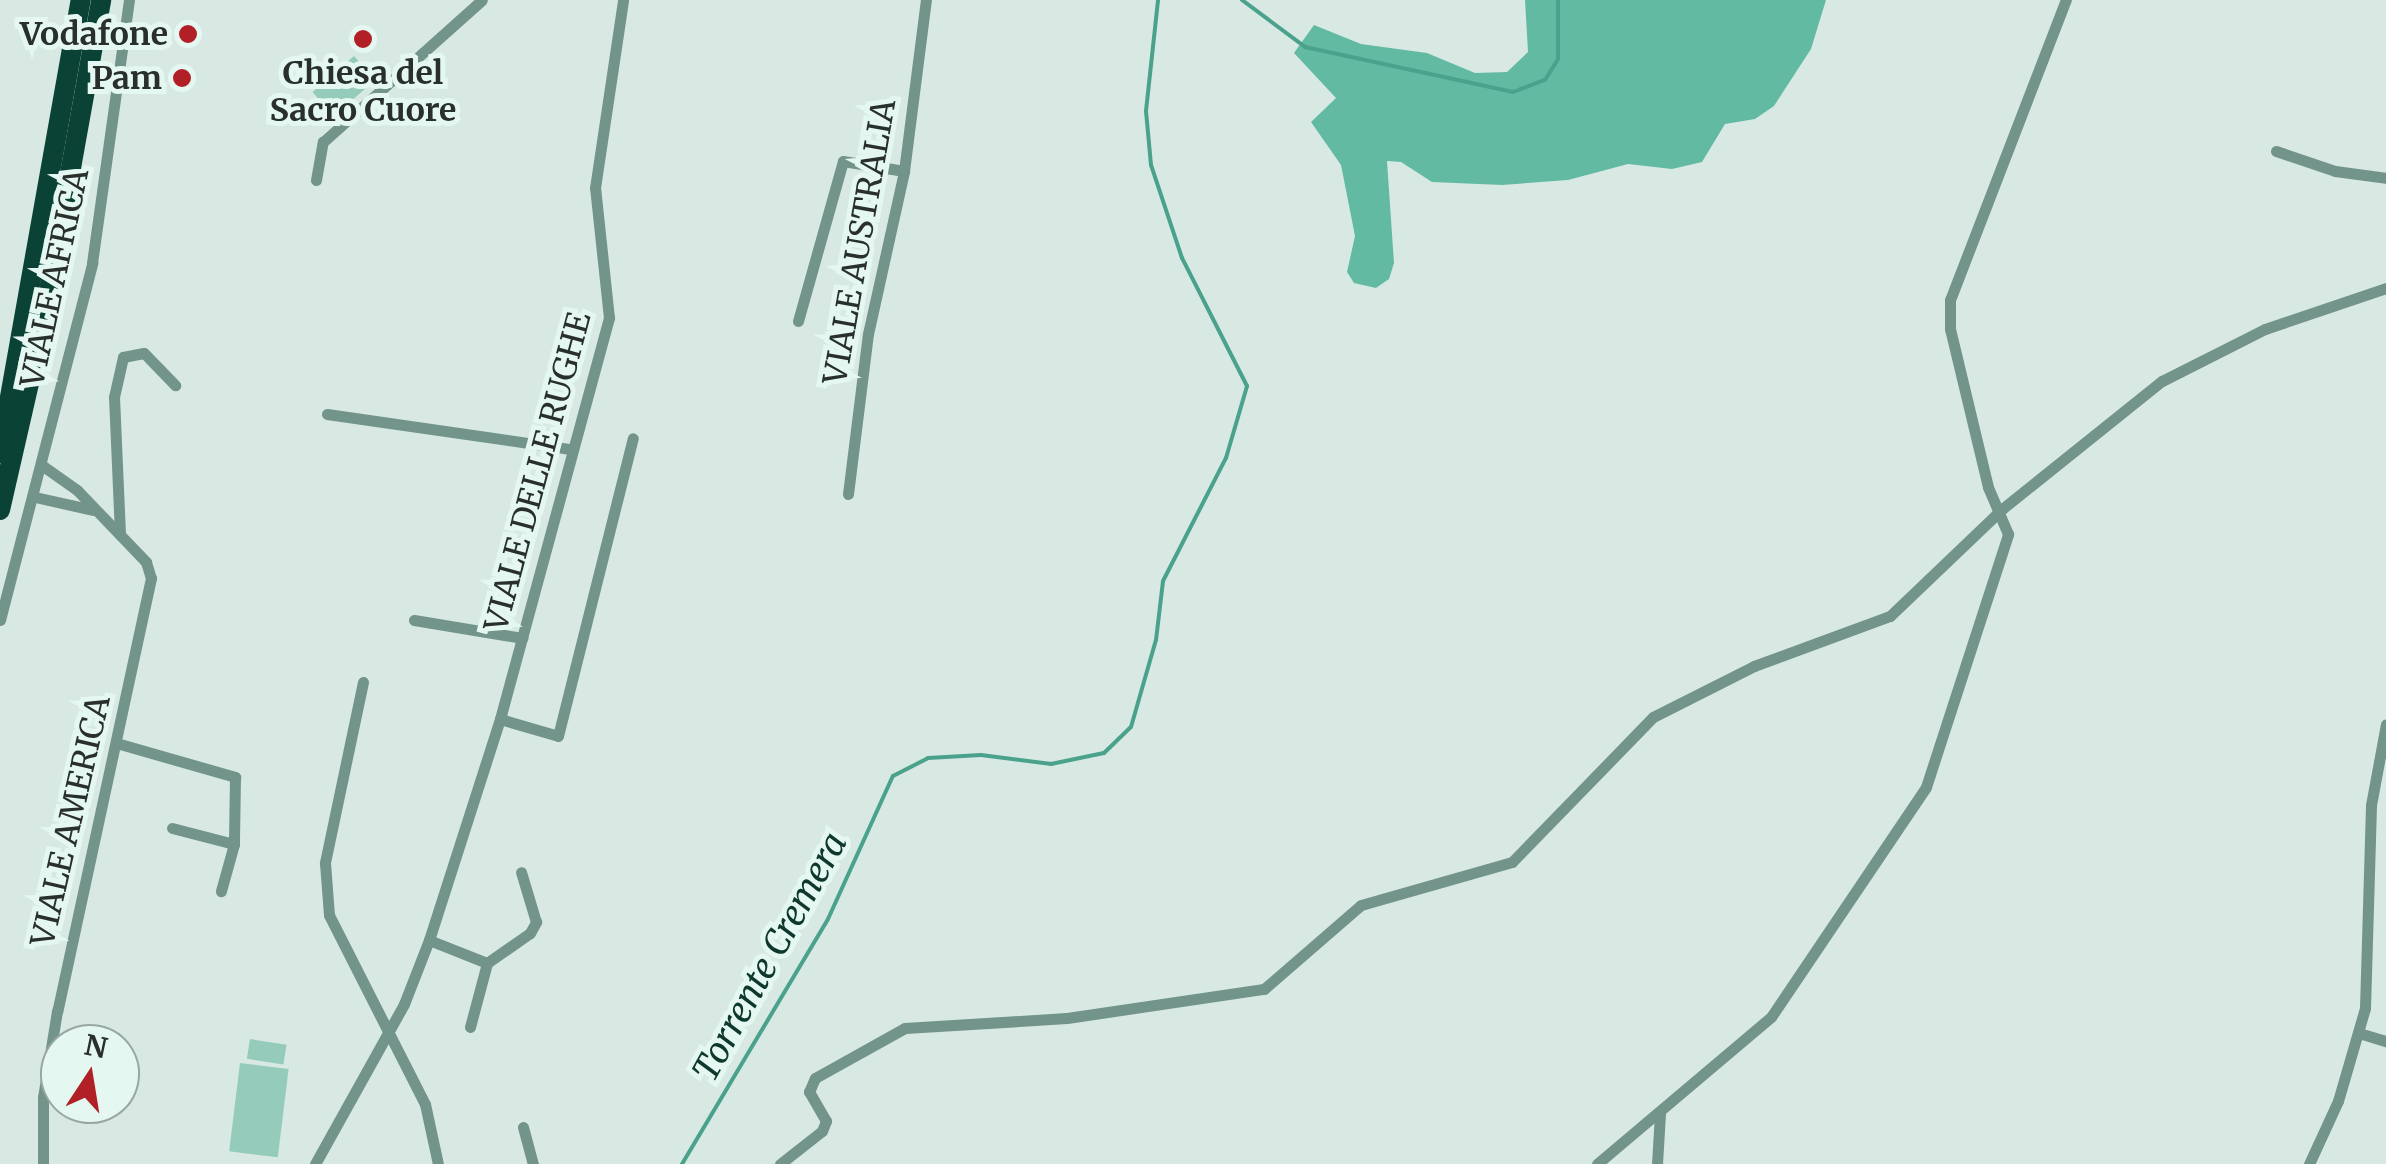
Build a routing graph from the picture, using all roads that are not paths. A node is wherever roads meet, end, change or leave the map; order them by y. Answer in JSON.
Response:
{"nodes":[{"id":1,"x":81,"y":0,"type":"edge"},
{"id":2,"x":101,"y":0,"type":"edge"},
{"id":3,"x":128,"y":0,"type":"edge"},
{"id":4,"x":482,"y":0,"type":"edge"},
{"id":5,"x":623,"y":0,"type":"edge"},
{"id":6,"x":926,"y":0,"type":"edge"},
{"id":7,"x":2066,"y":0,"type":"edge"},
{"id":8,"x":2276,"y":150,"type":"dead end"},
{"id":9,"x":904,"y":171,"type":"junction"},
{"id":10,"x":2386,"y":178,"type":"edge"},
{"id":11,"x":316,"y":180,"type":"dead end"},
{"id":12,"x":2386,"y":288,"type":"edge"},
{"id":13,"x":798,"y":321,"type":"dead end"},
{"id":14,"x":175,"y":385,"type":"dead end"},
{"id":15,"x":326,"y":414,"type":"dead end"},
{"id":16,"x":633,"y":438,"type":"dead end"},
{"id":17,"x":570,"y":449,"type":"junction"},
{"id":18,"x":0,"y":453,"type":"edge"},
{"id":19,"x":43,"y":466,"type":"junction"},
{"id":20,"x":848,"y":494,"type":"dead end"},
{"id":21,"x":35,"y":497,"type":"junction"},
{"id":22,"x":0,"y":510,"type":"edge"},
{"id":23,"x":2002,"y":510,"type":"junction"},
{"id":24,"x":98,"y":512,"type":"junction"},
{"id":25,"x":120,"y":534,"type":"junction"},
{"id":26,"x":0,"y":620,"type":"edge"},
{"id":27,"x":414,"y":620,"type":"dead end"},
{"id":28,"x":523,"y":638,"type":"junction"},
{"id":29,"x":362,"y":682,"type":"dead end"},
{"id":30,"x":500,"y":719,"type":"junction"},
{"id":31,"x":2386,"y":724,"type":"edge"},
{"id":32,"x":120,"y":744,"type":"junction"},
{"id":33,"x":172,"y":828,"type":"dead end"},
{"id":34,"x":234,"y":844,"type":"junction"},
{"id":35,"x":521,"y":872,"type":"dead end"},
{"id":36,"x":221,"y":891,"type":"dead end"},
{"id":37,"x":429,"y":940,"type":"junction"},
{"id":38,"x":486,"y":963,"type":"junction"},
{"id":39,"x":470,"y":1027,"type":"dead end"},
{"id":40,"x":385,"y":1033,"type":"junction"},
{"id":41,"x":2359,"y":1033,"type":"junction"},
{"id":42,"x":2386,"y":1041,"type":"edge"},
{"id":43,"x":1660,"y":1114,"type":"junction"},
{"id":44,"x":523,"y":1127,"type":"dead end"},
{"id":45,"x":43,"y":1164,"type":"edge"},
{"id":46,"x":316,"y":1164,"type":"edge"},
{"id":47,"x":438,"y":1164,"type":"edge"},
{"id":48,"x":533,"y":1164,"type":"edge"},
{"id":49,"x":780,"y":1164,"type":"edge"},
{"id":50,"x":1597,"y":1164,"type":"edge"},
{"id":51,"x":1657,"y":1164,"type":"edge"},
{"id":52,"x":2309,"y":1164,"type":"edge"}],
"edges":[{"from":1,"to":18,"type":"highway"},
{"from":2,"to":22,"type":"highway"},
{"from":3,"to":19,"type":"street","name":"VIALE AFRICA"},
{"from":4,"to":11,"type":"street"},
{"from":5,"to":17,"type":"street","name":"VIALE DELLE RUGHE"},
{"from":6,"to":9,"type":"street","name":"VIALE AUSTRALIA"},
{"from":7,"to":23,"type":"street"},
{"from":8,"to":10,"type":"street"},
{"from":9,"to":13,"type":"street"},
{"from":9,"to":20,"type":"street","name":"VIALE AUSTRALIA"},
{"from":12,"to":23,"type":"street"},
{"from":14,"to":25,"type":"street"},
{"from":15,"to":17,"type":"street"},
{"from":16,"to":30,"type":"street"},
{"from":17,"to":28,"type":"street","name":"VIALE DELLE RUGHE"},
{"from":19,"to":21,"type":"street","name":"VIALE AFRICA"},
{"from":19,"to":24,"type":"street","name":"VIALE AMERICA"},
{"from":21,"to":24,"type":"street"},
{"from":21,"to":26,"type":"street","name":"VIALE AFRICA"},
{"from":23,"to":43,"type":"street"},
{"from":23,"to":49,"type":"street"},
{"from":24,"to":25,"type":"street","name":"VIALE AMERICA"},
{"from":25,"to":32,"type":"street","name":"VIALE AMERICA"},
{"from":27,"to":28,"type":"street"},
{"from":28,"to":30,"type":"street","name":"VIALE DELLE RUGHE"},
{"from":29,"to":40,"type":"street"},
{"from":30,"to":37,"type":"street","name":"VIALE DELLE RUGHE"},
{"from":31,"to":41,"type":"street"},
{"from":32,"to":34,"type":"street"},
{"from":32,"to":45,"type":"street","name":"VIALE AMERICA"},
{"from":33,"to":34,"type":"street"},
{"from":34,"to":36,"type":"street"},
{"from":35,"to":38,"type":"street"},
{"from":37,"to":38,"type":"street"},
{"from":37,"to":40,"type":"street","name":"VIALE DELLE RUGHE"},
{"from":38,"to":39,"type":"street"},
{"from":40,"to":46,"type":"street","name":"VIALE DELLE RUGHE"},
{"from":40,"to":47,"type":"street"},
{"from":41,"to":42,"type":"street"},
{"from":41,"to":52,"type":"street"},
{"from":43,"to":50,"type":"street"},
{"from":43,"to":51,"type":"street"},
{"from":44,"to":48,"type":"street"}]}
